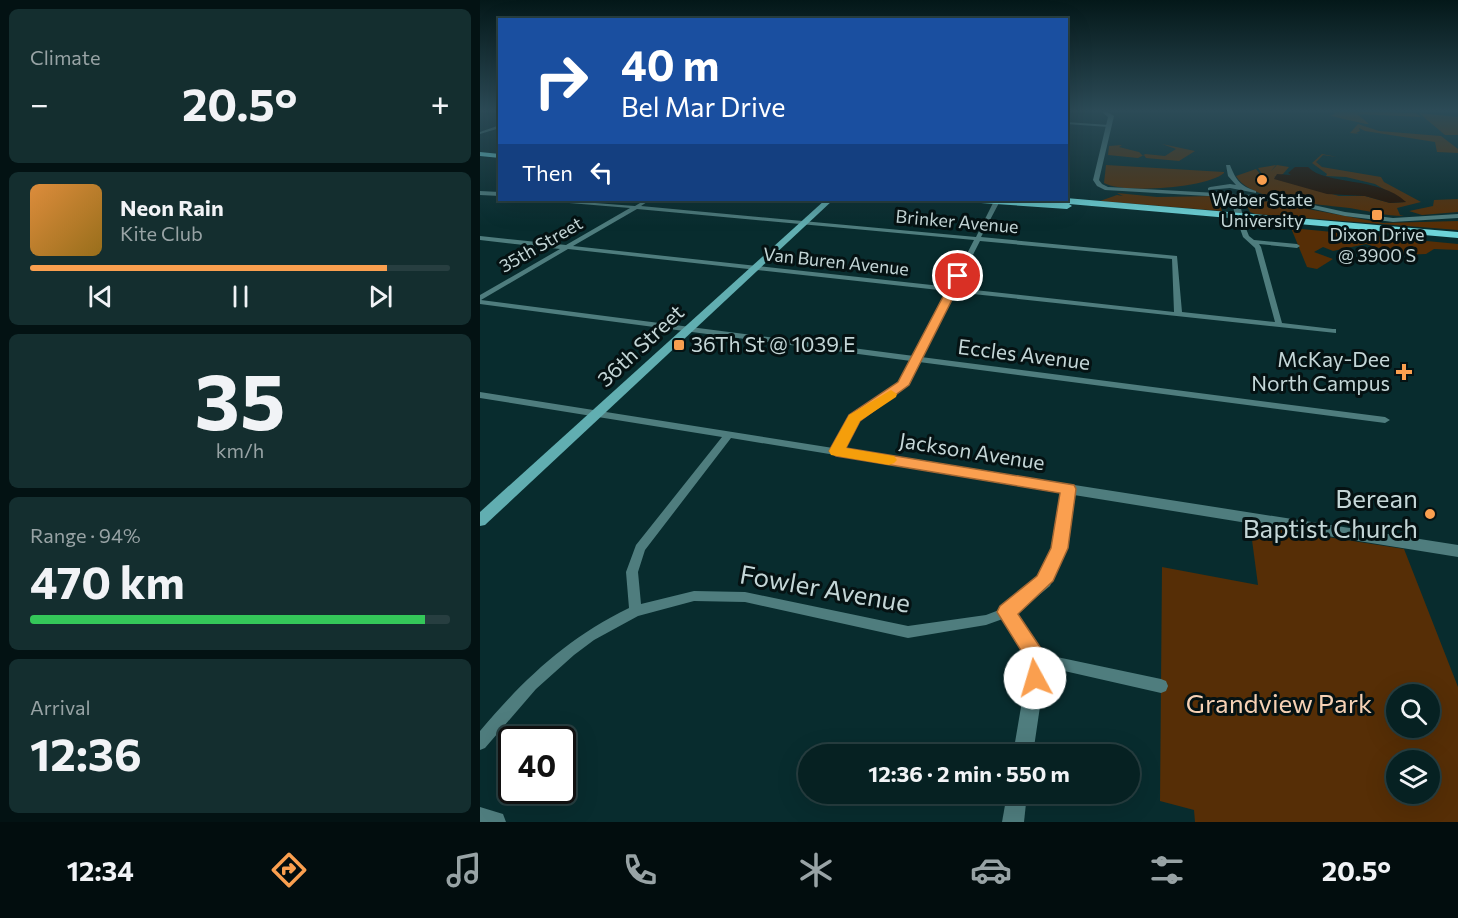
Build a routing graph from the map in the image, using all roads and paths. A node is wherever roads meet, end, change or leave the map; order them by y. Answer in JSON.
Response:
{"nodes":[{"id":1,"x":1103,"y":149,"type":"edge"},
{"id":2,"x":480,"y":157,"type":"edge"},
{"id":3,"x":498,"y":158,"type":"edge"},
{"id":4,"x":1228,"y":166,"type":"dead end"},
{"id":5,"x":1231,"y":176,"type":"junction"},
{"id":6,"x":1223,"y":190,"type":"junction"},
{"id":7,"x":1243,"y":192,"type":"junction"},
{"id":8,"x":480,"y":193,"type":"edge"},
{"id":9,"x":498,"y":194,"type":"edge"},
{"id":10,"x":568,"y":201,"type":"edge"},
{"id":11,"x":646,"y":201,"type":"edge"},
{"id":12,"x":828,"y":201,"type":"edge"},
{"id":13,"x":997,"y":201,"type":"edge"},
{"id":14,"x":1065,"y":201,"type":"edge"},
{"id":15,"x":1236,"y":204,"type":"junction"},
{"id":16,"x":1109,"y":206,"type":"junction"},
{"id":17,"x":635,"y":207,"type":"junction"},
{"id":18,"x":1458,"y":216,"type":"edge"},
{"id":19,"x":1239,"y":217,"type":"junction"},
{"id":20,"x":804,"y":222,"type":"junction"},
{"id":21,"x":1458,"y":235,"type":"edge"},
{"id":22,"x":480,"y":238,"type":"edge"},
{"id":23,"x":976,"y":238,"type":"junction"},
{"id":24,"x":1252,"y":242,"type":"junction"},
{"id":25,"x":1297,"y":246,"type":"dead end"},
{"id":26,"x":566,"y":248,"type":"junction"},
{"id":27,"x":754,"y":269,"type":"junction"},
{"id":28,"x":952,"y":290,"type":"junction"},
{"id":29,"x":480,"y":300,"type":"edge"},
{"id":30,"x":1178,"y":314,"type":"junction"},
{"id":31,"x":1279,"y":325,"type":"junction"},
{"id":32,"x":688,"y":329,"type":"junction"},
{"id":33,"x":1332,"y":330,"type":"dead end"},
{"id":34,"x":915,"y":358,"type":"junction"},
{"id":35,"x":480,"y":395,"type":"edge"},
{"id":36,"x":597,"y":413,"type":"junction"},
{"id":37,"x":1385,"y":420,"type":"dead end"},
{"id":38,"x":729,"y":435,"type":"junction"},
{"id":39,"x":836,"y":451,"type":"junction"},
{"id":40,"x":1068,"y":489,"type":"junction"},
{"id":41,"x":480,"y":521,"type":"edge"},
{"id":42,"x":1458,"y":551,"type":"edge"},
{"id":43,"x":635,"y":611,"type":"junction"},
{"id":44,"x":1007,"y":612,"type":"junction"},
{"id":45,"x":1038,"y":659,"type":"junction"},
{"id":46,"x":1161,"y":686,"type":"dead end"},
{"id":47,"x":480,"y":743,"type":"edge"},
{"id":48,"x":1025,"y":744,"type":"edge"},
{"id":49,"x":1016,"y":804,"type":"edge"},
{"id":50,"x":480,"y":818,"type":"edge"},
{"id":51,"x":495,"y":822,"type":"edge"},
{"id":52,"x":1013,"y":822,"type":"edge"}],
"edges":[{"from":1,"to":6,"type":"street"},
{"from":2,"to":3,"type":"main road"},
{"from":4,"to":5,"type":"street"},
{"from":5,"to":6,"type":"street"},
{"from":5,"to":7,"type":"street"},
{"from":6,"to":7,"type":"street"},
{"from":6,"to":15,"type":"street"},
{"from":7,"to":15,"type":"street"},
{"from":7,"to":18,"type":"street"},
{"from":8,"to":9,"type":"street"},
{"from":10,"to":17,"type":"street","name":"Brinker Avenue"},
{"from":11,"to":17,"type":"street","name":"35th Street"},
{"from":12,"to":20,"type":"main road","name":"36th Street"},
{"from":13,"to":16,"type":"main road"},
{"from":13,"to":23,"type":"street"},
{"from":14,"to":16,"type":"main road"},
{"from":15,"to":19,"type":"street"},
{"from":16,"to":19,"type":"main road"},
{"from":17,"to":20,"type":"street","name":"Brinker Avenue"},
{"from":17,"to":26,"type":"street","name":"35th Street"},
{"from":19,"to":21,"type":"main road"},
{"from":19,"to":24,"type":"street"},
{"from":20,"to":23,"type":"street","name":"Brinker Avenue"},
{"from":20,"to":27,"type":"main road","name":"36th Street"},
{"from":22,"to":26,"type":"street","name":"Van Buren Avenue"},
{"from":23,"to":28,"type":"street"},
{"from":23,"to":30,"type":"street","name":"Brinker Avenue"},
{"from":24,"to":25,"type":"street"},
{"from":24,"to":31,"type":"street"},
{"from":26,"to":27,"type":"street","name":"Van Buren Avenue"},
{"from":26,"to":29,"type":"street","name":"35th Street"},
{"from":27,"to":28,"type":"street","name":"Van Buren Avenue"},
{"from":27,"to":32,"type":"main road","name":"36th Street"},
{"from":28,"to":30,"type":"street","name":"Van Buren Avenue"},
{"from":28,"to":34,"type":"street"},
{"from":29,"to":32,"type":"street","name":"Eccles Avenue"},
{"from":30,"to":31,"type":"street","name":"Van Buren Avenue"},
{"from":31,"to":33,"type":"street","name":"Van Buren Avenue"},
{"from":32,"to":34,"type":"street","name":"Eccles Avenue"},
{"from":32,"to":36,"type":"main road","name":"36th Street"},
{"from":34,"to":37,"type":"street","name":"Eccles Avenue"},
{"from":34,"to":39,"type":"street"},
{"from":35,"to":36,"type":"street","name":"Jackson Avenue"},
{"from":36,"to":38,"type":"street","name":"Jackson Avenue"},
{"from":36,"to":41,"type":"main road","name":"36th Street"},
{"from":38,"to":39,"type":"street","name":"Jackson Avenue"},
{"from":38,"to":43,"type":"street"},
{"from":39,"to":40,"type":"street","name":"Jackson Avenue"},
{"from":40,"to":42,"type":"street","name":"Jackson Avenue"},
{"from":40,"to":44,"type":"street"},
{"from":43,"to":44,"type":"street","name":"Fowler Avenue"},
{"from":43,"to":47,"type":"street","name":"Fowler Avenue"},
{"from":44,"to":45,"type":"street"},
{"from":45,"to":46,"type":"street"},
{"from":45,"to":48,"type":"street"},
{"from":49,"to":52,"type":"street"},
{"from":50,"to":51,"type":"street"}]}
